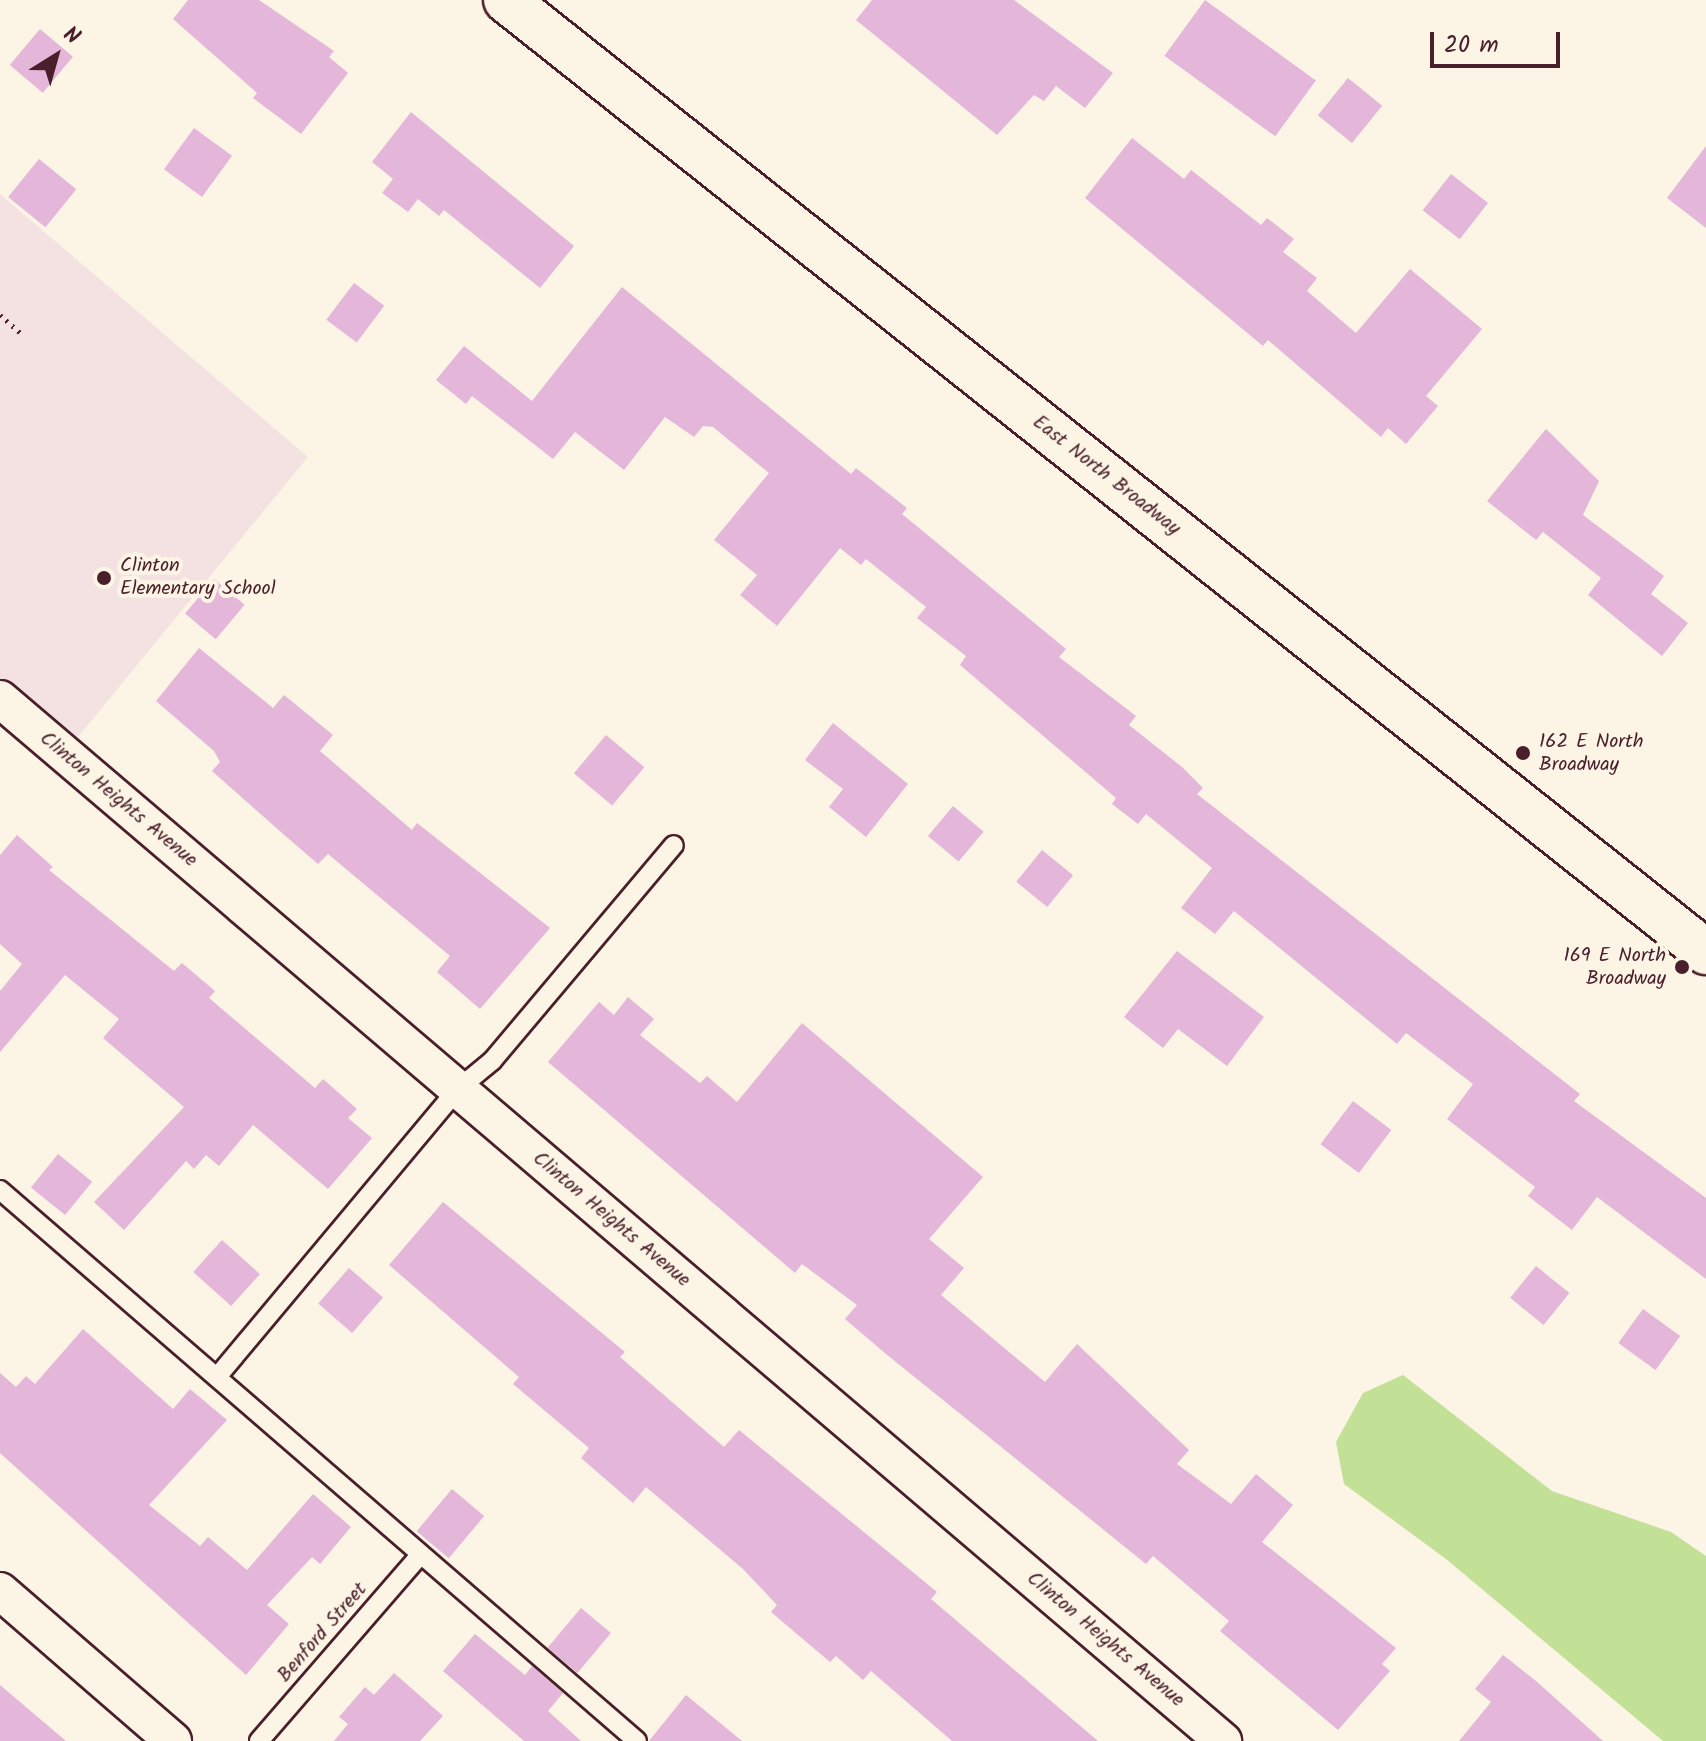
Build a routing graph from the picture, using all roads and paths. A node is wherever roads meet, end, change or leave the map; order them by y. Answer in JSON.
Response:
{"nodes":[{"id":1,"x":506,"y":0,"type":"edge"},
{"id":2,"x":0,"y":315,"type":"edge"},
{"id":3,"x":22,"y":334,"type":"dead end"},
{"id":4,"x":0,"y":699,"type":"edge"},
{"id":5,"x":674,"y":845,"type":"dead end"},
{"id":6,"x":1706,"y":952,"type":"edge"},
{"id":7,"x":458,"y":1089,"type":"junction"},
{"id":8,"x":0,"y":1190,"type":"edge"},
{"id":9,"x":217,"y":1377,"type":"junction"},
{"id":10,"x":421,"y":1554,"type":"junction"},
{"id":11,"x":0,"y":1591,"type":"edge"},
{"id":12,"x":173,"y":1741,"type":"edge"},
{"id":13,"x":259,"y":1741,"type":"edge"},
{"id":14,"x":637,"y":1741,"type":"edge"},
{"id":15,"x":1223,"y":1741,"type":"edge"}],
"edges":[{"from":1,"to":6,"type":"main road","name":"East North Broadway"},
{"from":2,"to":3,"type":"path"},
{"from":4,"to":7,"type":"street","name":"Clinton Heights Avenue"},
{"from":5,"to":7,"type":"lane"},
{"from":7,"to":9,"type":"lane"},
{"from":7,"to":15,"type":"street","name":"Clinton Heights Avenue"},
{"from":8,"to":9,"type":"lane"},
{"from":9,"to":10,"type":"lane"},
{"from":10,"to":13,"type":"lane","name":"Benford Street"},
{"from":10,"to":14,"type":"lane"},
{"from":11,"to":12,"type":"street"}]}
